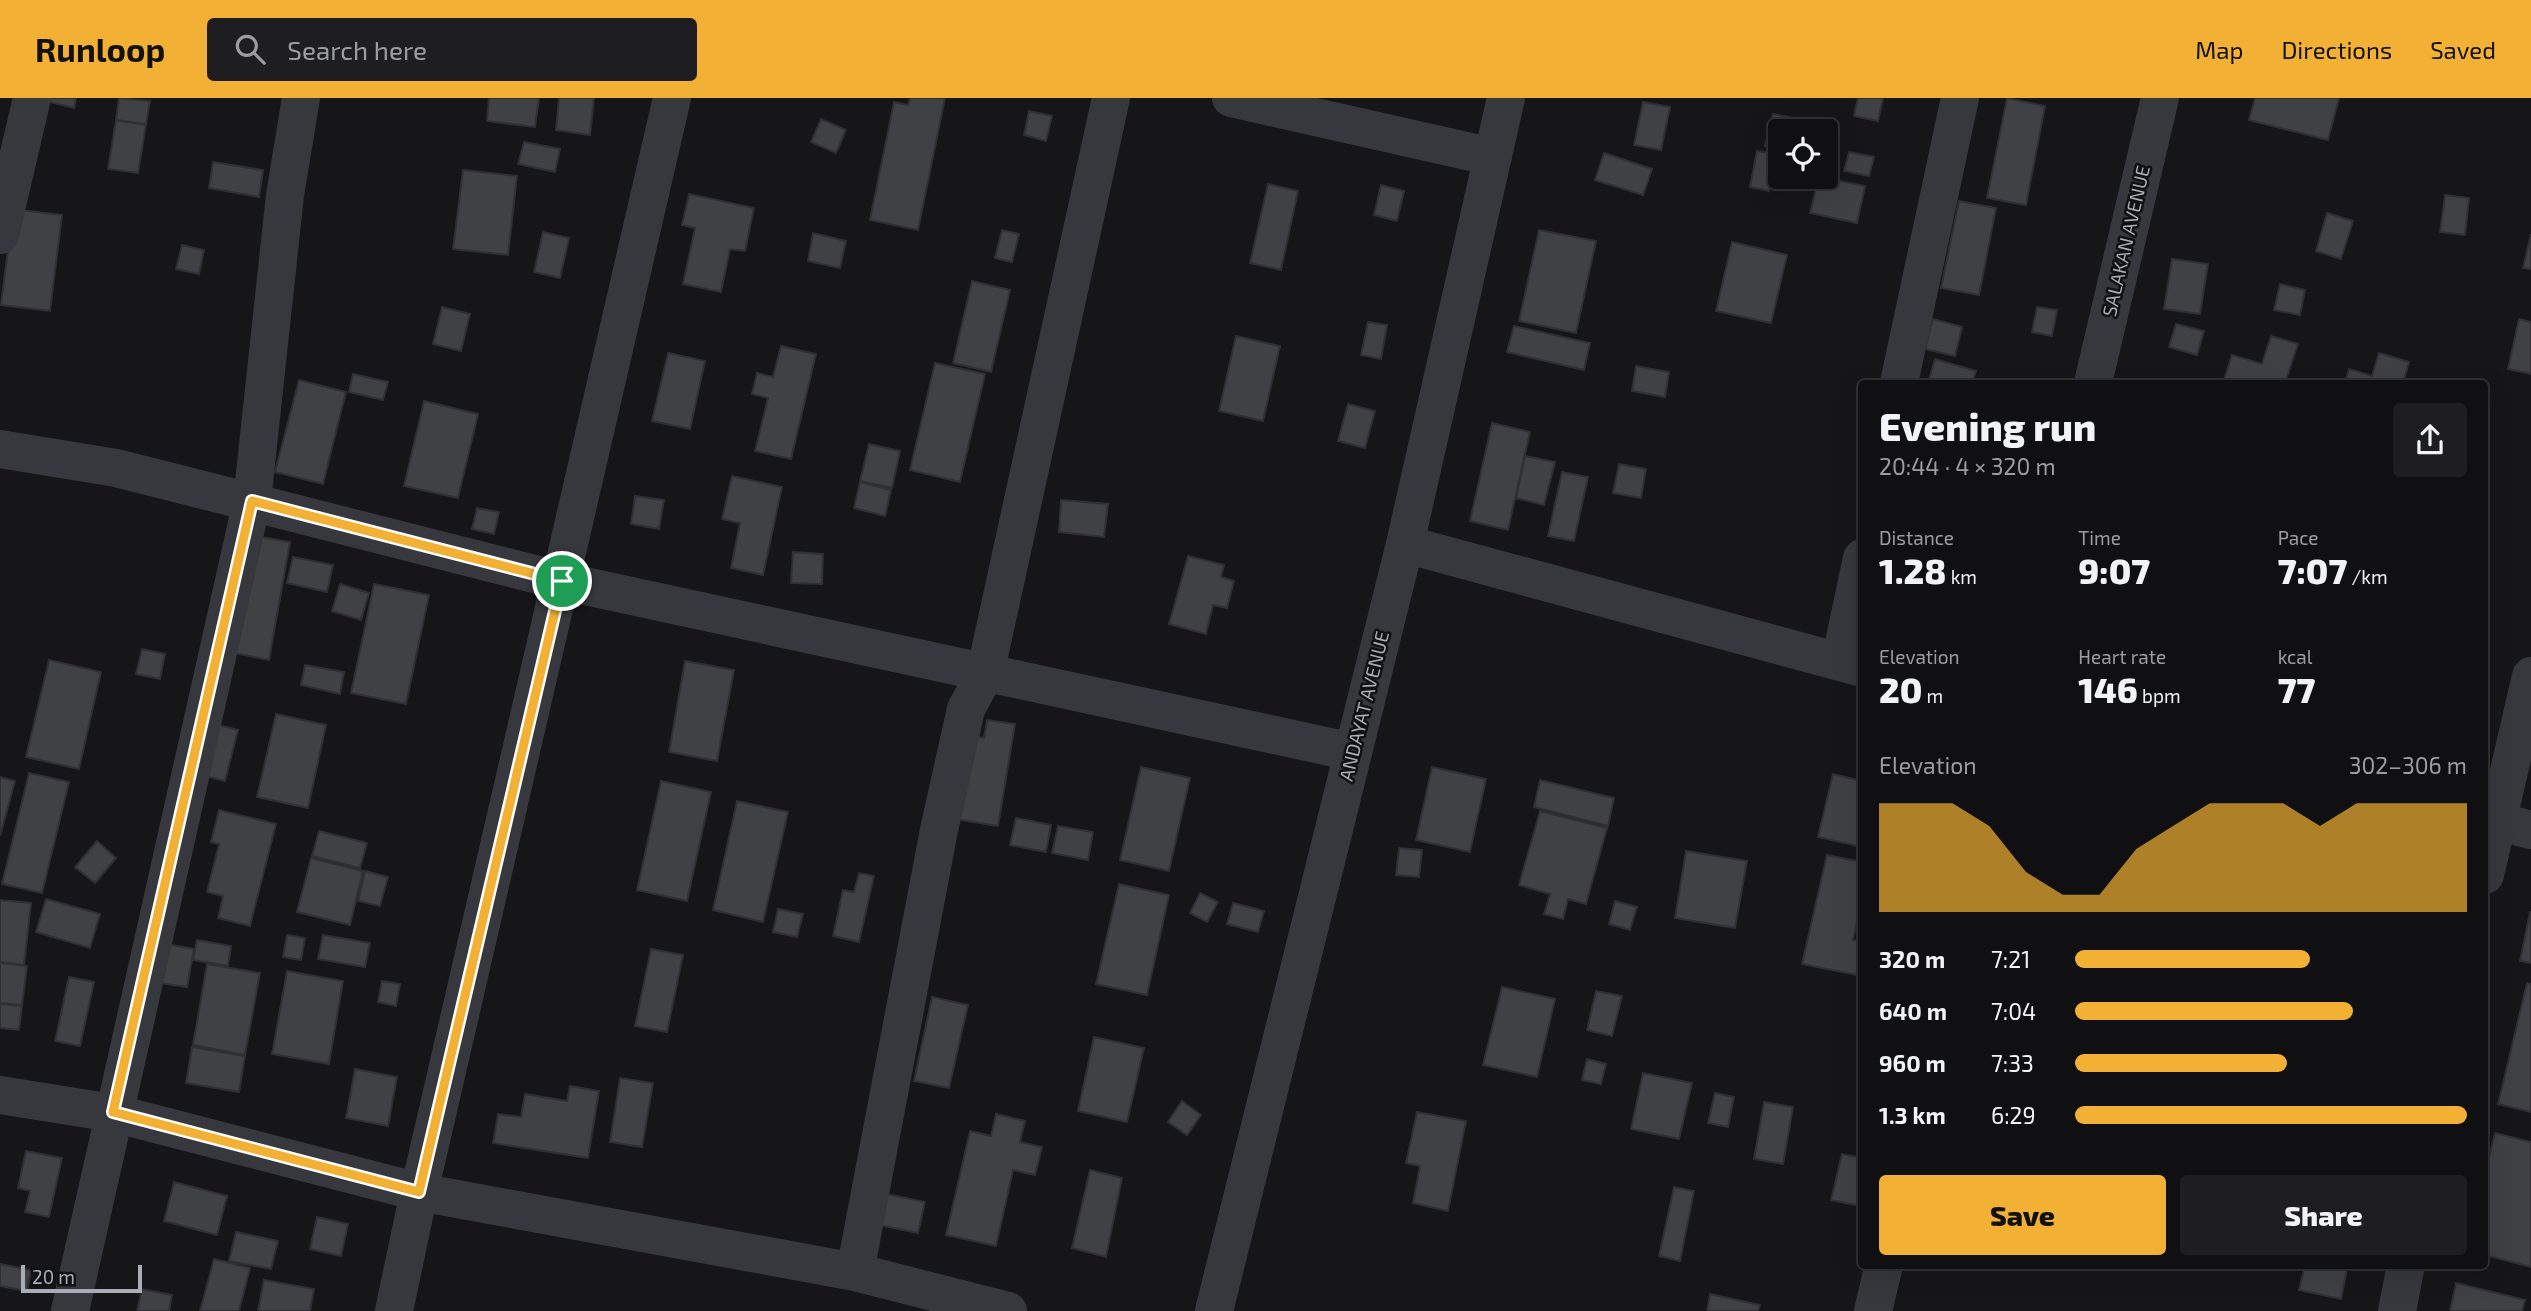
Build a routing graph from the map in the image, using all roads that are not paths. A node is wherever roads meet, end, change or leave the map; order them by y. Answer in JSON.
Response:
{"nodes":[{"id":1,"x":32,"y":98,"type":"edge"},
{"id":2,"x":301,"y":98,"type":"edge"},
{"id":3,"x":672,"y":98,"type":"edge"},
{"id":4,"x":1111,"y":98,"type":"edge"},
{"id":5,"x":1231,"y":98,"type":"edge"},
{"id":6,"x":1506,"y":98,"type":"edge"},
{"id":7,"x":1960,"y":98,"type":"edge"},
{"id":8,"x":2160,"y":98,"type":"edge"},
{"id":9,"x":1493,"y":157,"type":"junction"},
{"id":10,"x":0,"y":235,"type":"edge"},
{"id":11,"x":1900,"y":380,"type":"edge"},
{"id":12,"x":2094,"y":380,"type":"edge"},
{"id":13,"x":0,"y":449,"type":"edge"},
{"id":14,"x":252,"y":501,"type":"junction"},
{"id":15,"x":1405,"y":544,"type":"junction"},
{"id":16,"x":562,"y":581,"type":"junction"},
{"id":17,"x":1858,"y":597,"type":"edge"},
{"id":18,"x":1851,"y":665,"type":"edge"},
{"id":19,"x":985,"y":674,"type":"junction"},
{"id":20,"x":2531,"y":676,"type":"edge"},
{"id":21,"x":1353,"y":752,"type":"junction"},
{"id":22,"x":2504,"y":824,"type":"edge"},
{"id":23,"x":2488,"y":867,"type":"edge"},
{"id":24,"x":0,"y":1095,"type":"edge"},
{"id":25,"x":113,"y":1112,"type":"junction"},
{"id":26,"x":419,"y":1192,"type":"junction"},
{"id":27,"x":1883,"y":1269,"type":"edge"},
{"id":28,"x":2405,"y":1269,"type":"edge"},
{"id":29,"x":855,"y":1272,"type":"junction"},
{"id":30,"x":69,"y":1311,"type":"edge"},
{"id":31,"x":394,"y":1311,"type":"edge"},
{"id":32,"x":1008,"y":1311,"type":"edge"},
{"id":33,"x":1214,"y":1311,"type":"edge"},
{"id":34,"x":1873,"y":1311,"type":"edge"},
{"id":35,"x":2397,"y":1311,"type":"edge"}],
"edges":[{"from":1,"to":10,"type":"street"},
{"from":2,"to":14,"type":"street"},
{"from":3,"to":16,"type":"street"},
{"from":4,"to":19,"type":"street"},
{"from":5,"to":9,"type":"street"},
{"from":6,"to":9,"type":"street","name":"ANDAYAT AVENUE"},
{"from":7,"to":11,"type":"street"},
{"from":8,"to":12,"type":"street","name":"SALAKAN AVENUE"},
{"from":9,"to":15,"type":"street","name":"ANDAYAT AVENUE"},
{"from":13,"to":14,"type":"street"},
{"from":14,"to":16,"type":"street"},
{"from":14,"to":25,"type":"street"},
{"from":15,"to":18,"type":"street"},
{"from":15,"to":21,"type":"street","name":"ANDAYAT AVENUE"},
{"from":16,"to":19,"type":"street"},
{"from":16,"to":26,"type":"street"},
{"from":17,"to":18,"type":"street"},
{"from":19,"to":21,"type":"street"},
{"from":19,"to":29,"type":"street"},
{"from":20,"to":22,"type":"street"},
{"from":21,"to":33,"type":"street","name":"ANDAYAT AVENUE"},
{"from":22,"to":23,"type":"street"},
{"from":24,"to":25,"type":"street"},
{"from":25,"to":26,"type":"street"},
{"from":25,"to":30,"type":"street"},
{"from":26,"to":29,"type":"street"},
{"from":26,"to":31,"type":"street"},
{"from":27,"to":34,"type":"street"},
{"from":28,"to":35,"type":"street"},
{"from":29,"to":32,"type":"street"}]}
